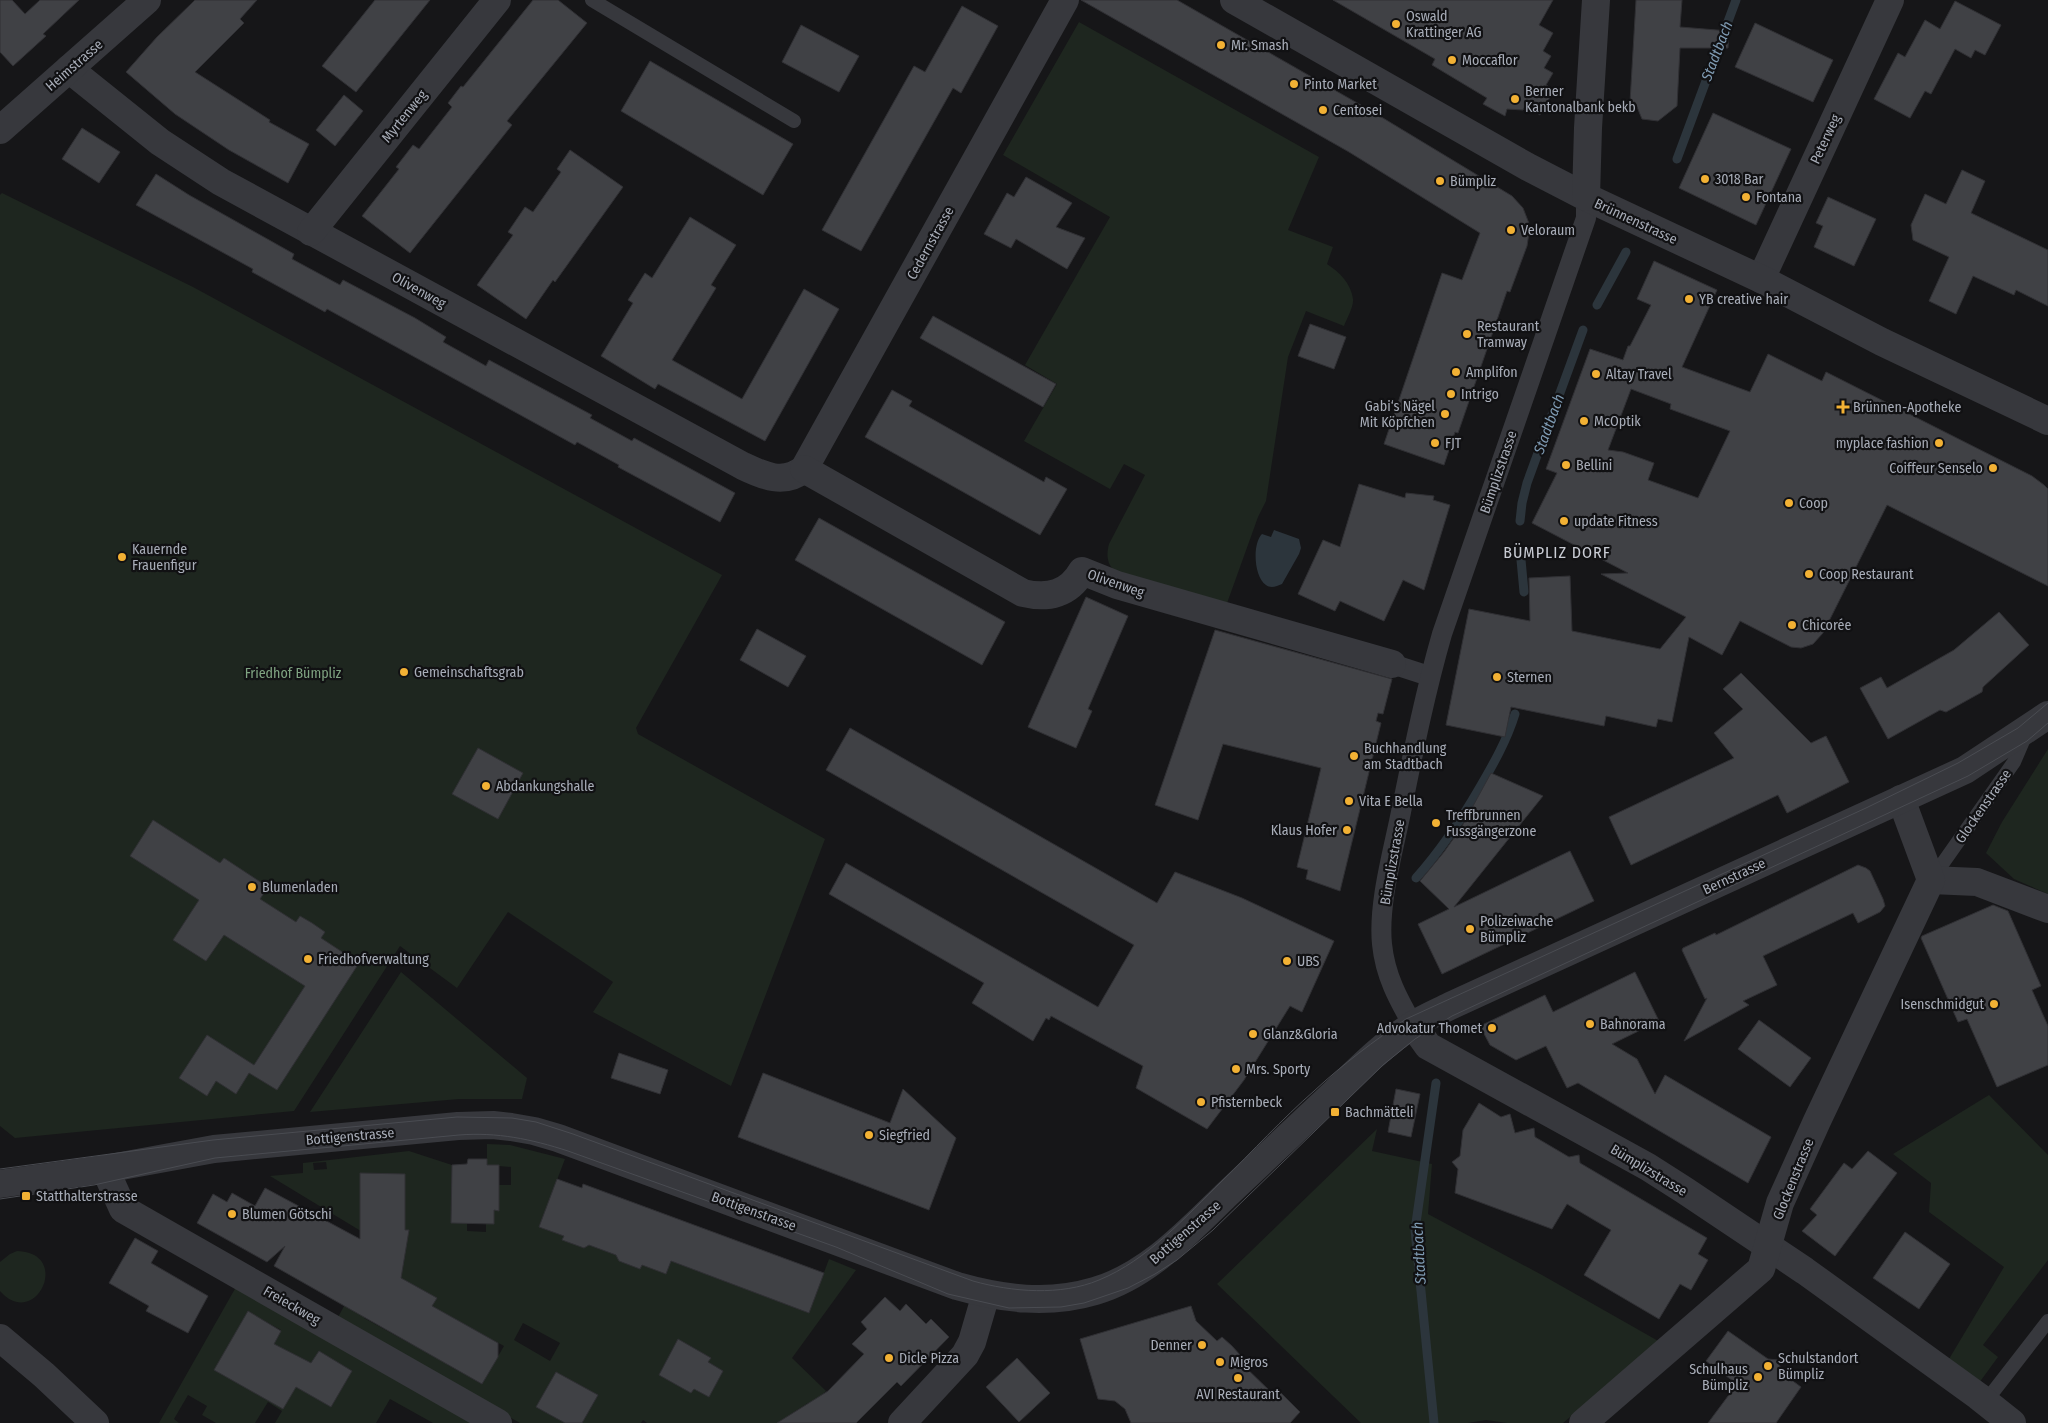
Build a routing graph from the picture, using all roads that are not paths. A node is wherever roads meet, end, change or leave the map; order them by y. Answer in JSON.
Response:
{"nodes":[{"id":1,"x":147,"y":0,"type":"edge"},
{"id":2,"x":497,"y":0,"type":"edge"},
{"id":3,"x":592,"y":0,"type":"edge"},
{"id":4,"x":1066,"y":0,"type":"edge"},
{"id":5,"x":1234,"y":0,"type":"edge"},
{"id":6,"x":1596,"y":0,"type":"edge"},
{"id":7,"x":1890,"y":0,"type":"edge"},
{"id":8,"x":69,"y":69,"type":"junction"},
{"id":9,"x":4,"y":117,"type":"edge"},
{"id":10,"x":794,"y":121,"type":"dead end"},
{"id":11,"x":1586,"y":197,"type":"junction"},
{"id":12,"x":311,"y":232,"type":"junction"},
{"id":13,"x":1761,"y":279,"type":"junction"},
{"id":14,"x":2048,"y":421,"type":"edge"},
{"id":15,"x":796,"y":474,"type":"junction"},
{"id":16,"x":1392,"y":664,"type":"joint"},
{"id":17,"x":1430,"y":676,"type":"junction"},
{"id":18,"x":2038,"y":722,"type":"edge"},
{"id":19,"x":1901,"y":799,"type":"junction"},
{"id":20,"x":1932,"y":880,"type":"junction"},
{"id":21,"x":2048,"y":909,"type":"edge"},
{"id":22,"x":1413,"y":1025,"type":"junction"},
{"id":23,"x":105,"y":1169,"type":"junction"},
{"id":24,"x":0,"y":1184,"type":"edge"},
{"id":25,"x":1768,"y":1246,"type":"junction"},
{"id":26,"x":986,"y":1294,"type":"junction"},
{"id":27,"x":2048,"y":1321,"type":"edge"},
{"id":28,"x":0,"y":1338,"type":"edge"},
{"id":29,"x":1986,"y":1401,"type":"junction"},
{"id":30,"x":95,"y":1423,"type":"edge"},
{"id":31,"x":498,"y":1423,"type":"edge"},
{"id":32,"x":902,"y":1423,"type":"edge"},
{"id":33,"x":1583,"y":1423,"type":"edge"},
{"id":34,"x":2012,"y":1423,"type":"edge"}],
"edges":[{"from":1,"to":8,"type":"street","name":"Heimstrasse"},
{"from":2,"to":12,"type":"street","name":"Myrtenweg"},
{"from":3,"to":10,"type":"lane"},
{"from":4,"to":15,"type":"street","name":"Cedernstrasse"},
{"from":5,"to":11,"type":"street","name":"Brünnenstrasse"},
{"from":6,"to":11,"type":"street","name":"Bümplizstrasse"},
{"from":7,"to":13,"type":"street","name":"Peterweg"},
{"from":8,"to":9,"type":"street","name":"Heimstrasse"},
{"from":8,"to":12,"type":"street","name":"Olivenweg"},
{"from":11,"to":13,"type":"street","name":"Brünnenstrasse"},
{"from":11,"to":17,"type":"street","name":"Bümplizstrasse"},
{"from":12,"to":15,"type":"street","name":"Olivenweg"},
{"from":13,"to":14,"type":"street","name":"Brünnenstrasse"},
{"from":15,"to":16,"type":"street","name":"Olivenweg"},
{"from":16,"to":17,"type":"street","name":"Olivenweg"},
{"from":17,"to":22,"type":"street","name":"Bümplizstrasse"},
{"from":18,"to":19,"type":"street","name":"Bernstrasse"},
{"from":18,"to":20,"type":"lane","name":"Glockenstrasse"},
{"from":19,"to":20,"type":"street"},
{"from":19,"to":22,"type":"street","name":"Bernstrasse"},
{"from":20,"to":21,"type":"street"},
{"from":20,"to":25,"type":"street","name":"Glockenstrasse"},
{"from":22,"to":25,"type":"street","name":"Bümplizstrasse"},
{"from":22,"to":26,"type":"street","name":"Bottigenstrasse"},
{"from":23,"to":24,"type":"street","name":"Bottigenstrasse"},
{"from":23,"to":26,"type":"street","name":"Bottigenstrasse"},
{"from":23,"to":31,"type":"street","name":"Freieckweg"},
{"from":25,"to":29,"type":"street","name":"Bümplizstrasse"},
{"from":25,"to":33,"type":"street","name":"Glockenstrasse"},
{"from":26,"to":32,"type":"street"},
{"from":27,"to":29,"type":"lane"},
{"from":28,"to":30,"type":"street"},
{"from":29,"to":34,"type":"street","name":"Bümplizstrasse"}]}
